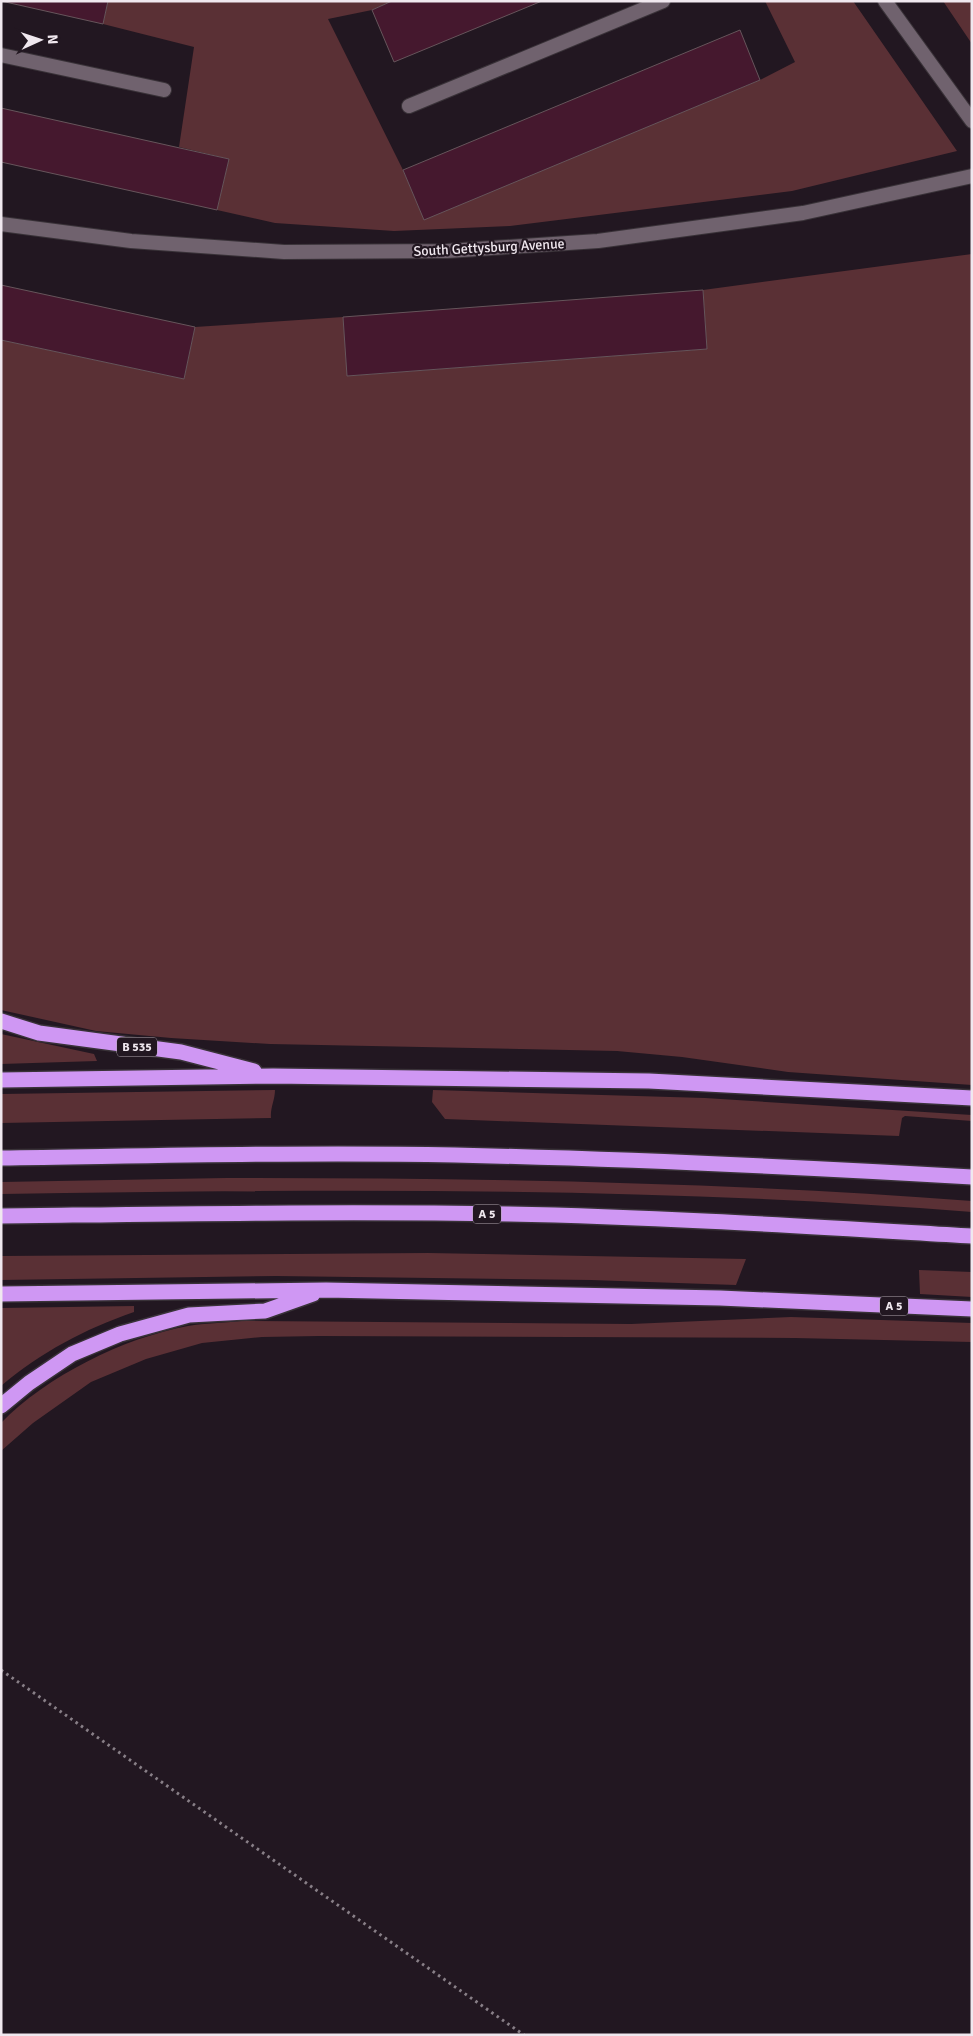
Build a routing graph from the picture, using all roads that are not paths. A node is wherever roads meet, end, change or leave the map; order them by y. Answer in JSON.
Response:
{"nodes":[{"id":1,"x":663,"y":1,"type":"edge"},
{"id":2,"x":885,"y":1,"type":"edge"},
{"id":3,"x":1,"y":55,"type":"edge"},
{"id":4,"x":164,"y":90,"type":"dead end"},
{"id":5,"x":410,"y":106,"type":"dead end"},
{"id":6,"x":972,"y":121,"type":"edge"},
{"id":7,"x":972,"y":176,"type":"edge"},
{"id":8,"x":1,"y":224,"type":"edge"},
{"id":9,"x":1,"y":1020,"type":"edge"},
{"id":10,"x":273,"y":1076,"type":"junction"},
{"id":11,"x":1,"y":1080,"type":"edge"},
{"id":12,"x":972,"y":1098,"type":"edge"},
{"id":13,"x":1,"y":1158,"type":"edge"},
{"id":14,"x":972,"y":1177,"type":"edge"},
{"id":15,"x":1,"y":1216,"type":"edge"},
{"id":16,"x":972,"y":1236,"type":"edge"},
{"id":17,"x":326,"y":1290,"type":"junction"},
{"id":18,"x":1,"y":1294,"type":"edge"},
{"id":19,"x":972,"y":1309,"type":"edge"},
{"id":20,"x":1,"y":1406,"type":"edge"}],
"edges":[{"from":1,"to":5,"type":"street"},
{"from":2,"to":6,"type":"street"},
{"from":3,"to":4,"type":"street"},
{"from":7,"to":8,"type":"street","name":"South Gettysburg Avenue"},
{"from":9,"to":10,"type":"highway","number":"B 535"},
{"from":10,"to":11,"type":"highway"},
{"from":10,"to":12,"type":"highway"},
{"from":13,"to":14,"type":"highway"},
{"from":15,"to":16,"type":"highway","number":"A 5"},
{"from":17,"to":18,"type":"highway","number":"A 5"},
{"from":17,"to":19,"type":"highway","number":"A 5"},
{"from":17,"to":20,"type":"highway","number":"A 5"}]}
